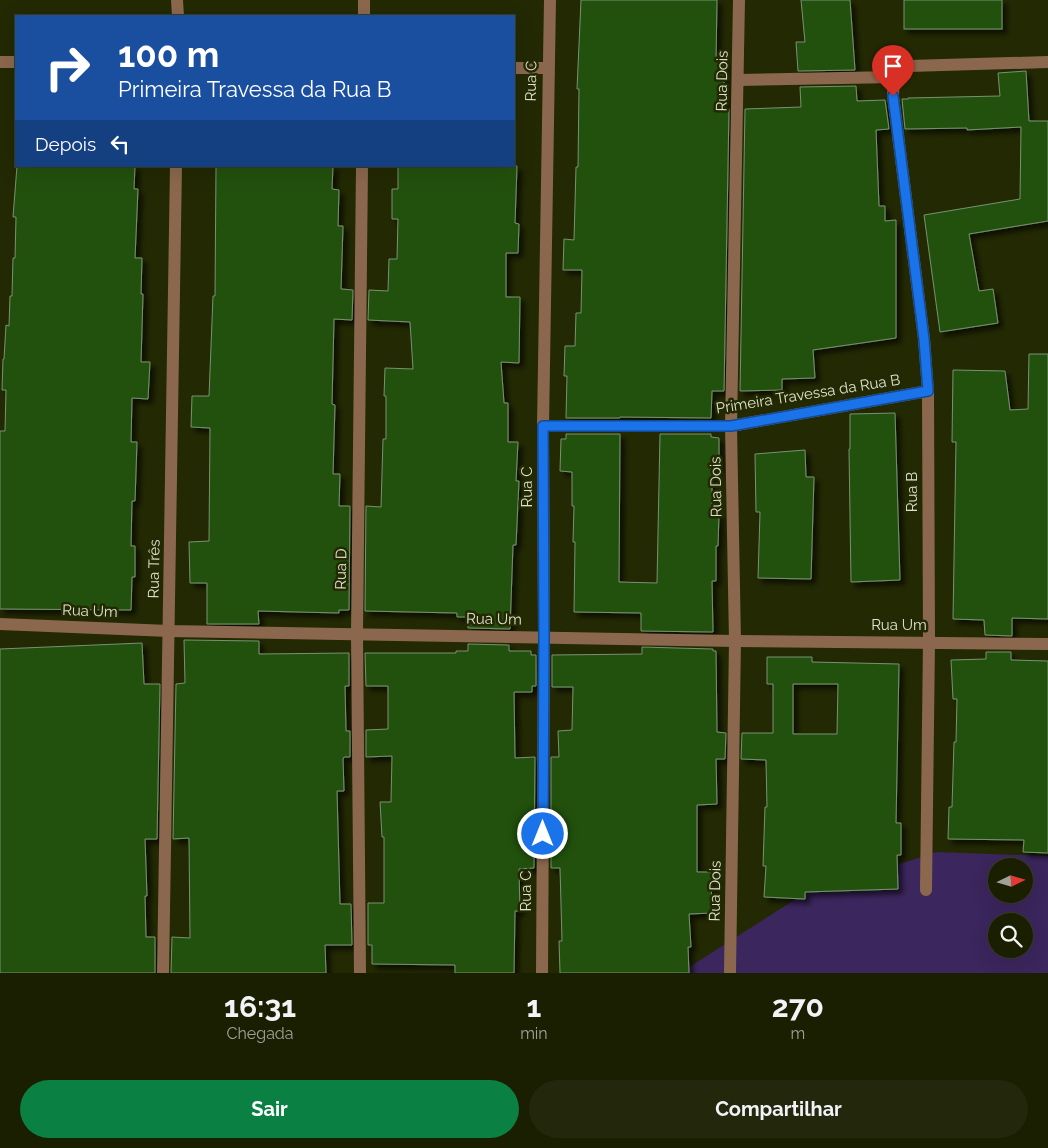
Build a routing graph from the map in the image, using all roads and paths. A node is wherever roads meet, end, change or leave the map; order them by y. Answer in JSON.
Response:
{"nodes":[{"id":1,"x":177,"y":0,"type":"edge"},
{"id":2,"x":364,"y":0,"type":"edge"},
{"id":3,"x":550,"y":0,"type":"edge"},
{"id":4,"x":740,"y":0,"type":"edge"},
{"id":5,"x":178,"y":15,"type":"edge"},
{"id":6,"x":364,"y":15,"type":"edge"},
{"id":7,"x":0,"y":62,"type":"edge"},
{"id":8,"x":15,"y":62,"type":"edge"},
{"id":9,"x":1048,"y":62,"type":"edge"},
{"id":10,"x":515,"y":68,"type":"edge"},
{"id":11,"x":548,"y":68,"type":"junction"},
{"id":12,"x":894,"y":77,"type":"junction"},
{"id":13,"x":738,"y":80,"type":"junction"},
{"id":14,"x":176,"y":167,"type":"edge"},
{"id":15,"x":362,"y":167,"type":"edge"},
{"id":16,"x":928,"y":391,"type":"junction"},
{"id":17,"x":543,"y":426,"type":"junction"},
{"id":18,"x":731,"y":426,"type":"junction"},
{"id":19,"x":0,"y":624,"type":"edge"},
{"id":20,"x":169,"y":630,"type":"junction"},
{"id":21,"x":357,"y":634,"type":"junction"},
{"id":22,"x":544,"y":636,"type":"junction"},
{"id":23,"x":735,"y":641,"type":"junction"},
{"id":24,"x":929,"y":641,"type":"junction"},
{"id":25,"x":1048,"y":644,"type":"edge"},
{"id":26,"x":926,"y":890,"type":"dead end"},
{"id":27,"x":163,"y":973,"type":"edge"},
{"id":28,"x":360,"y":973,"type":"edge"},
{"id":29,"x":542,"y":973,"type":"edge"},
{"id":30,"x":730,"y":973,"type":"edge"}],
"edges":[{"from":1,"to":5,"type":"street"},
{"from":2,"to":6,"type":"street"},
{"from":3,"to":11,"type":"street","name":"Rua C"},
{"from":4,"to":13,"type":"street","name":"Rua Dois"},
{"from":7,"to":8,"type":"street"},
{"from":9,"to":12,"type":"street"},
{"from":10,"to":11,"type":"street"},
{"from":11,"to":17,"type":"street","name":"Rua C"},
{"from":12,"to":13,"type":"street"},
{"from":12,"to":16,"type":"street","name":"Rua B"},
{"from":13,"to":18,"type":"street","name":"Rua Dois"},
{"from":14,"to":20,"type":"street","name":"Rua Três"},
{"from":15,"to":21,"type":"street","name":"Rua D"},
{"from":16,"to":18,"type":"street","name":"Primeira Travessa da Rua B"},
{"from":16,"to":24,"type":"street","name":"Rua B"},
{"from":17,"to":18,"type":"street","name":"Primeira Travessa da Rua B"},
{"from":17,"to":22,"type":"street","name":"Rua C"},
{"from":18,"to":23,"type":"street","name":"Rua Dois"},
{"from":19,"to":20,"type":"street","name":"Rua Um"},
{"from":20,"to":21,"type":"street","name":"Rua Um"},
{"from":20,"to":27,"type":"street","name":"Rua Três"},
{"from":21,"to":22,"type":"street","name":"Rua Um"},
{"from":21,"to":28,"type":"street","name":"Rua D"},
{"from":22,"to":23,"type":"street","name":"Rua Um"},
{"from":22,"to":29,"type":"street","name":"Rua C"},
{"from":23,"to":24,"type":"street","name":"Rua Um"},
{"from":23,"to":30,"type":"street","name":"Rua Dois"},
{"from":24,"to":25,"type":"street","name":"Rua Um"},
{"from":24,"to":26,"type":"street","name":"Rua B"}]}
